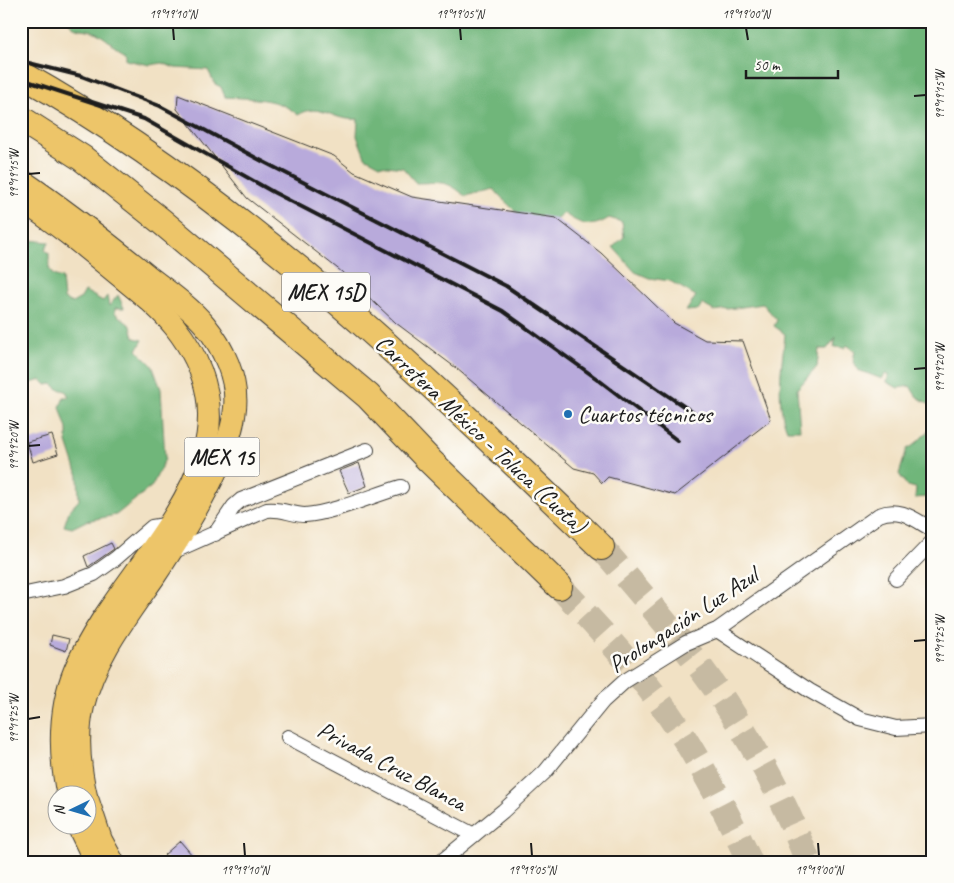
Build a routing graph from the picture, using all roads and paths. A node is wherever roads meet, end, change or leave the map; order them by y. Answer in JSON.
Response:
{"nodes":[{"id":1,"x":21,"y":74,"type":"edge"},
{"id":2,"x":21,"y":119,"type":"edge"},
{"id":3,"x":21,"y":180,"type":"edge"},
{"id":4,"x":21,"y":200,"type":"edge"},
{"id":5,"x":367,"y":450,"type":"dead end"},
{"id":6,"x":401,"y":487,"type":"dead end"},
{"id":7,"x":171,"y":524,"type":"junction"},
{"id":8,"x":933,"y":530,"type":"edge"},
{"id":9,"x":214,"y":535,"type":"junction"},
{"id":10,"x":933,"y":541,"type":"edge"},
{"id":11,"x":602,"y":547,"type":"tunnel mouth"},
{"id":12,"x":169,"y":553,"type":"junction"},
{"id":13,"x":896,"y":579,"type":"dead end"},
{"id":14,"x":559,"y":586,"type":"tunnel mouth"},
{"id":15,"x":21,"y":595,"type":"edge"},
{"id":16,"x":717,"y":630,"type":"junction"},
{"id":17,"x":933,"y":726,"type":"edge"},
{"id":18,"x":288,"y":737,"type":"dead end"},
{"id":19,"x":67,"y":786,"type":"edge"},
{"id":20,"x":84,"y":786,"type":"edge"},
{"id":21,"x":98,"y":831,"type":"edge"},
{"id":22,"x":474,"y":835,"type":"junction"},
{"id":23,"x":83,"y":836,"type":"edge"},
{"id":24,"x":96,"y":862,"type":"edge"},
{"id":25,"x":113,"y":862,"type":"edge"},
{"id":26,"x":441,"y":862,"type":"edge"}],
"edges":[{"from":1,"to":11,"type":"highway","name":"Carretera México - Toluca (Cuota)","number":"MEX 15D"},
{"from":2,"to":14,"type":"highway","name":"Carretera México - Toluca (Cuota)","number":"MEX 15D"},
{"from":3,"to":12,"type":"main road","number":"MEX 15"},
{"from":4,"to":7,"type":"main road","number":"MEX 15"},
{"from":5,"to":9,"type":"street"},
{"from":6,"to":9,"type":"street"},
{"from":7,"to":15,"type":"street"},
{"from":7,"to":19,"type":"main road","number":"MEX 15"},
{"from":8,"to":16,"type":"street","name":"Prolongación Luz Azul"},
{"from":9,"to":12,"type":"street"},
{"from":10,"to":13,"type":"street"},
{"from":12,"to":20,"type":"main road","number":"MEX 15"},
{"from":16,"to":17,"type":"street"},
{"from":16,"to":22,"type":"street","name":"Prolongación Luz Azul"},
{"from":18,"to":22,"type":"street","name":"Privada Cruz Blanca"},
{"from":21,"to":25,"type":"main road"},
{"from":22,"to":26,"type":"street","name":"Prolongación Luz Azul"},
{"from":23,"to":24,"type":"main road"}]}
